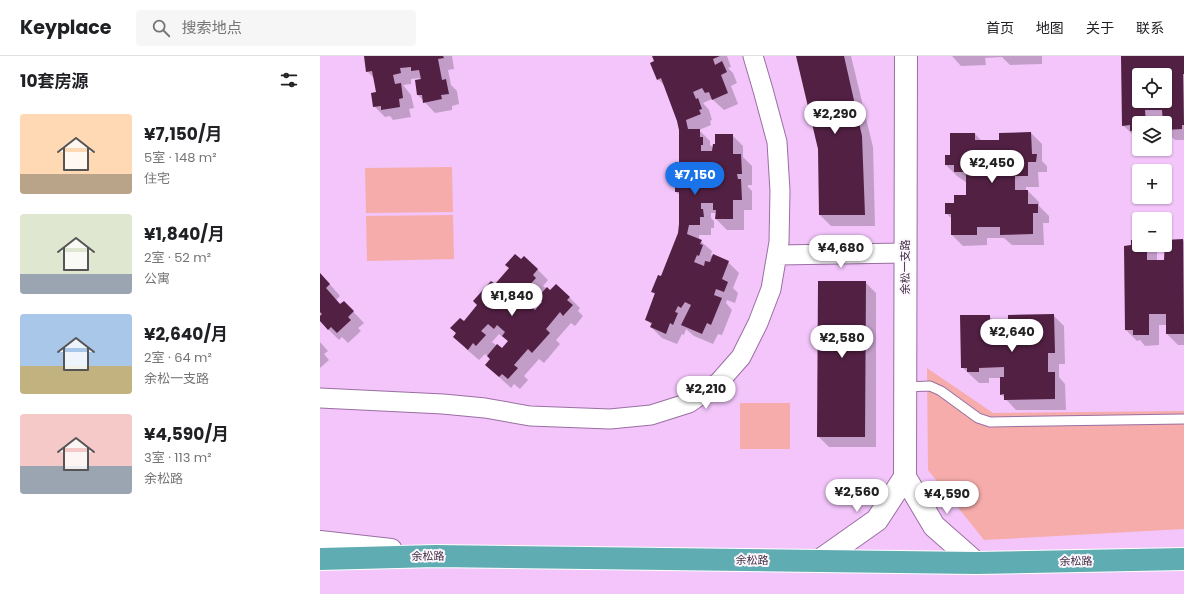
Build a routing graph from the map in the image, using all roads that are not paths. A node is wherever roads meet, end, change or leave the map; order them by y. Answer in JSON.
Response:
{"nodes":[{"id":1,"x":753,"y":56,"type":"edge"},
{"id":2,"x":906,"y":56,"type":"edge"},
{"id":3,"x":905,"y":253,"type":"junction"},
{"id":4,"x":777,"y":255,"type":"junction"},
{"id":5,"x":905,"y":387,"type":"junction"},
{"id":6,"x":320,"y":398,"type":"edge"},
{"id":7,"x":1184,"y":420,"type":"edge"},
{"id":8,"x":906,"y":477,"type":"junction"},
{"id":9,"x":320,"y":542,"type":"edge"},
{"id":10,"x":436,"y":556,"type":"junction"},
{"id":11,"x":320,"y":559,"type":"edge"},
{"id":12,"x":1182,"y":559,"type":"edge"},
{"id":13,"x":819,"y":561,"type":"junction"},
{"id":14,"x":976,"y":563,"type":"junction"}],
"edges":[{"from":1,"to":4,"type":"street"},
{"from":2,"to":3,"type":"street","name":"余松一支路"},
{"from":3,"to":4,"type":"street"},
{"from":3,"to":5,"type":"street","name":"余松一支路"},
{"from":4,"to":6,"type":"street"},
{"from":5,"to":7,"type":"lane"},
{"from":5,"to":8,"type":"street","name":"余松一支路"},
{"from":8,"to":13,"type":"street"},
{"from":8,"to":14,"type":"street"},
{"from":9,"to":10,"type":"street"},
{"from":10,"to":11,"type":"highway","name":"余松路"},
{"from":10,"to":13,"type":"highway","name":"余松路"},
{"from":12,"to":14,"type":"highway","name":"余松路"},
{"from":13,"to":14,"type":"highway","name":"余松路"}]}
